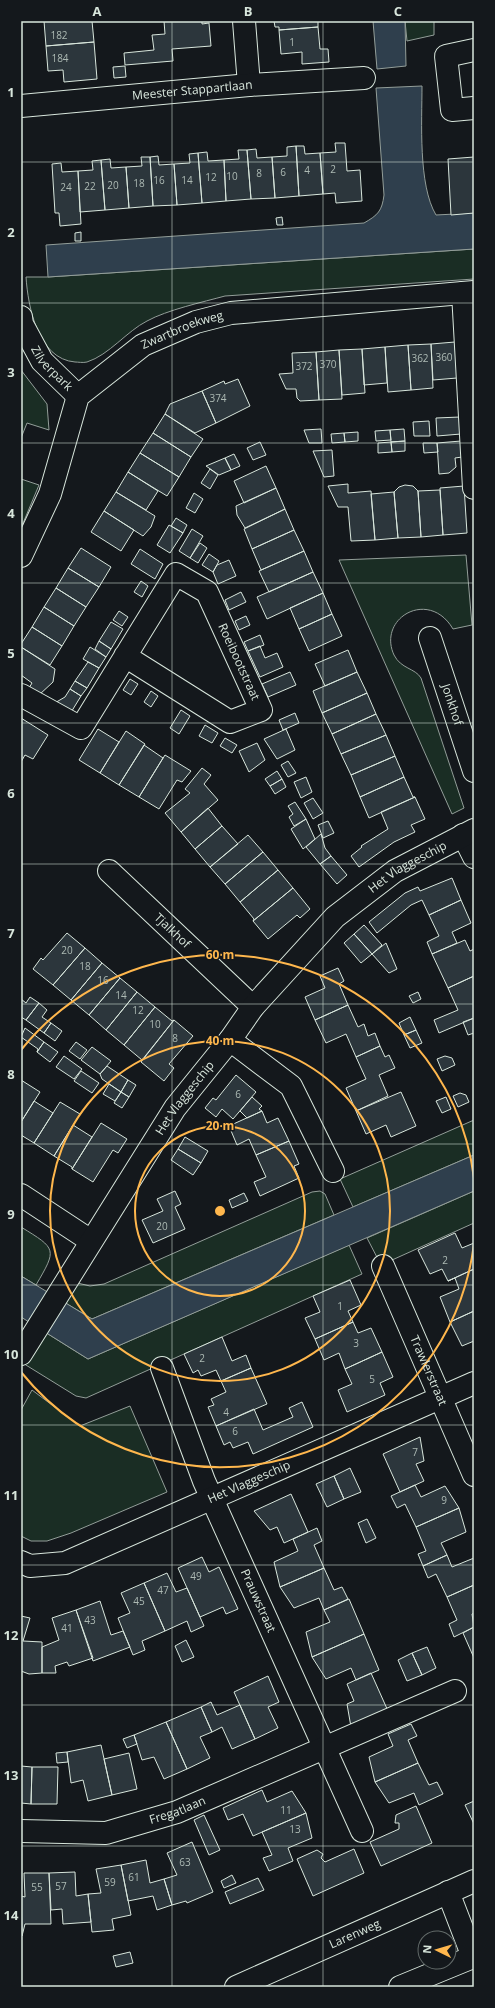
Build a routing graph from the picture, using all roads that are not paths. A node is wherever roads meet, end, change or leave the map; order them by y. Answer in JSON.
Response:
{"nodes":[{"id":1,"x":244,"y":21,"type":"edge"},
{"id":2,"x":474,"y":50,"type":"edge"},
{"id":3,"x":364,"y":78,"type":"dead end"},
{"id":4,"x":249,"y":85,"type":"junction"},
{"id":5,"x":21,"y":106,"type":"edge"},
{"id":6,"x":474,"y":108,"type":"edge"},
{"id":7,"x":468,"y":292,"type":"edge"},
{"id":8,"x":21,"y":317,"type":"edge"},
{"id":9,"x":78,"y":396,"type":"junction"},
{"id":10,"x":472,"y":427,"type":"edge"},
{"id":11,"x":474,"y":488,"type":"edge"},
{"id":12,"x":21,"y":556,"type":"edge"},
{"id":13,"x":430,"y":638,"type":"dead end"},
{"id":14,"x":124,"y":656,"type":"junction"},
{"id":15,"x":21,"y":695,"type":"edge"},
{"id":16,"x":474,"y":771,"type":"edge"},
{"id":17,"x":469,"y":833,"type":"edge"},
{"id":18,"x":474,"y":857,"type":"edge"},
{"id":19,"x":109,"y":871,"type":"dead end"},
{"id":20,"x":253,"y":1007,"type":"junction"},
{"id":21,"x":230,"y":1040,"type":"junction"},
{"id":22,"x":333,"y":1171,"type":"dead end"},
{"id":23,"x":21,"y":1195,"type":"edge"},
{"id":24,"x":92,"y":1241,"type":"junction"},
{"id":25,"x":383,"y":1266,"type":"dead end"},
{"id":26,"x":25,"y":1348,"type":"edge"},
{"id":27,"x":162,"y":1368,"type":"dead end"},
{"id":28,"x":474,"y":1383,"type":"edge"},
{"id":29,"x":440,"y":1398,"type":"junction"},
{"id":30,"x":474,"y":1475,"type":"edge"},
{"id":31,"x":211,"y":1498,"type":"junction"},
{"id":32,"x":21,"y":1562,"type":"edge"},
{"id":33,"x":455,"y":1691,"type":"dead end"},
{"id":34,"x":324,"y":1748,"type":"junction"},
{"id":35,"x":21,"y":1831,"type":"edge"},
{"id":36,"x":362,"y":1831,"type":"dead end"},
{"id":37,"x":474,"y":1881,"type":"edge"},
{"id":38,"x":448,"y":1892,"type":"junction"},
{"id":39,"x":236,"y":1987,"type":"edge"},
{"id":40,"x":400,"y":1987,"type":"edge"}],
"edges":[{"from":1,"to":4,"type":"street"},
{"from":2,"to":6,"type":"street"},
{"from":3,"to":4,"type":"street","name":"Meester Stappartlaan"},
{"from":4,"to":5,"type":"street","name":"Meester Stappartlaan"},
{"from":7,"to":9,"type":"street","name":"Zwartbroekweg"},
{"from":7,"to":10,"type":"street"},
{"from":8,"to":9,"type":"street","name":"Zilverpark"},
{"from":9,"to":12,"type":"street"},
{"from":10,"to":11,"type":"street"},
{"from":13,"to":16,"type":"street","name":"Jonkhof"},
{"from":14,"to":14,"type":"street","name":"Roeibootstraat"},
{"from":14,"to":15,"type":"street","name":"Roeibootstraat"},
{"from":17,"to":18,"type":"street"},
{"from":17,"to":20,"type":"street","name":"Het Vlaggeschip"},
{"from":19,"to":20,"type":"street","name":"Tjalkhof"},
{"from":20,"to":21,"type":"street","name":"Het Vlaggeschip"},
{"from":21,"to":22,"type":"street"},
{"from":21,"to":24,"type":"street","name":"Het Vlaggeschip"},
{"from":23,"to":24,"type":"street"},
{"from":24,"to":26,"type":"street","name":"Het Vlaggeschip"},
{"from":25,"to":29,"type":"street","name":"Trawlerstraat"},
{"from":27,"to":31,"type":"street","name":"Prauwstraat"},
{"from":28,"to":29,"type":"street","name":"Het Vlaggeschip"},
{"from":29,"to":30,"type":"street","name":"Trawlerstraat"},
{"from":29,"to":31,"type":"street","name":"Het Vlaggeschip"},
{"from":31,"to":32,"type":"street","name":"Het Vlaggeschip"},
{"from":31,"to":34,"type":"street","name":"Prauwstraat"},
{"from":33,"to":34,"type":"street","name":"Fregatlaan"},
{"from":34,"to":35,"type":"street","name":"Fregatlaan"},
{"from":34,"to":36,"type":"street","name":"Prauwstraat"},
{"from":37,"to":38,"type":"street","name":"Larenweg"},
{"from":38,"to":39,"type":"street","name":"Larenweg"},
{"from":38,"to":40,"type":"street"}]}
